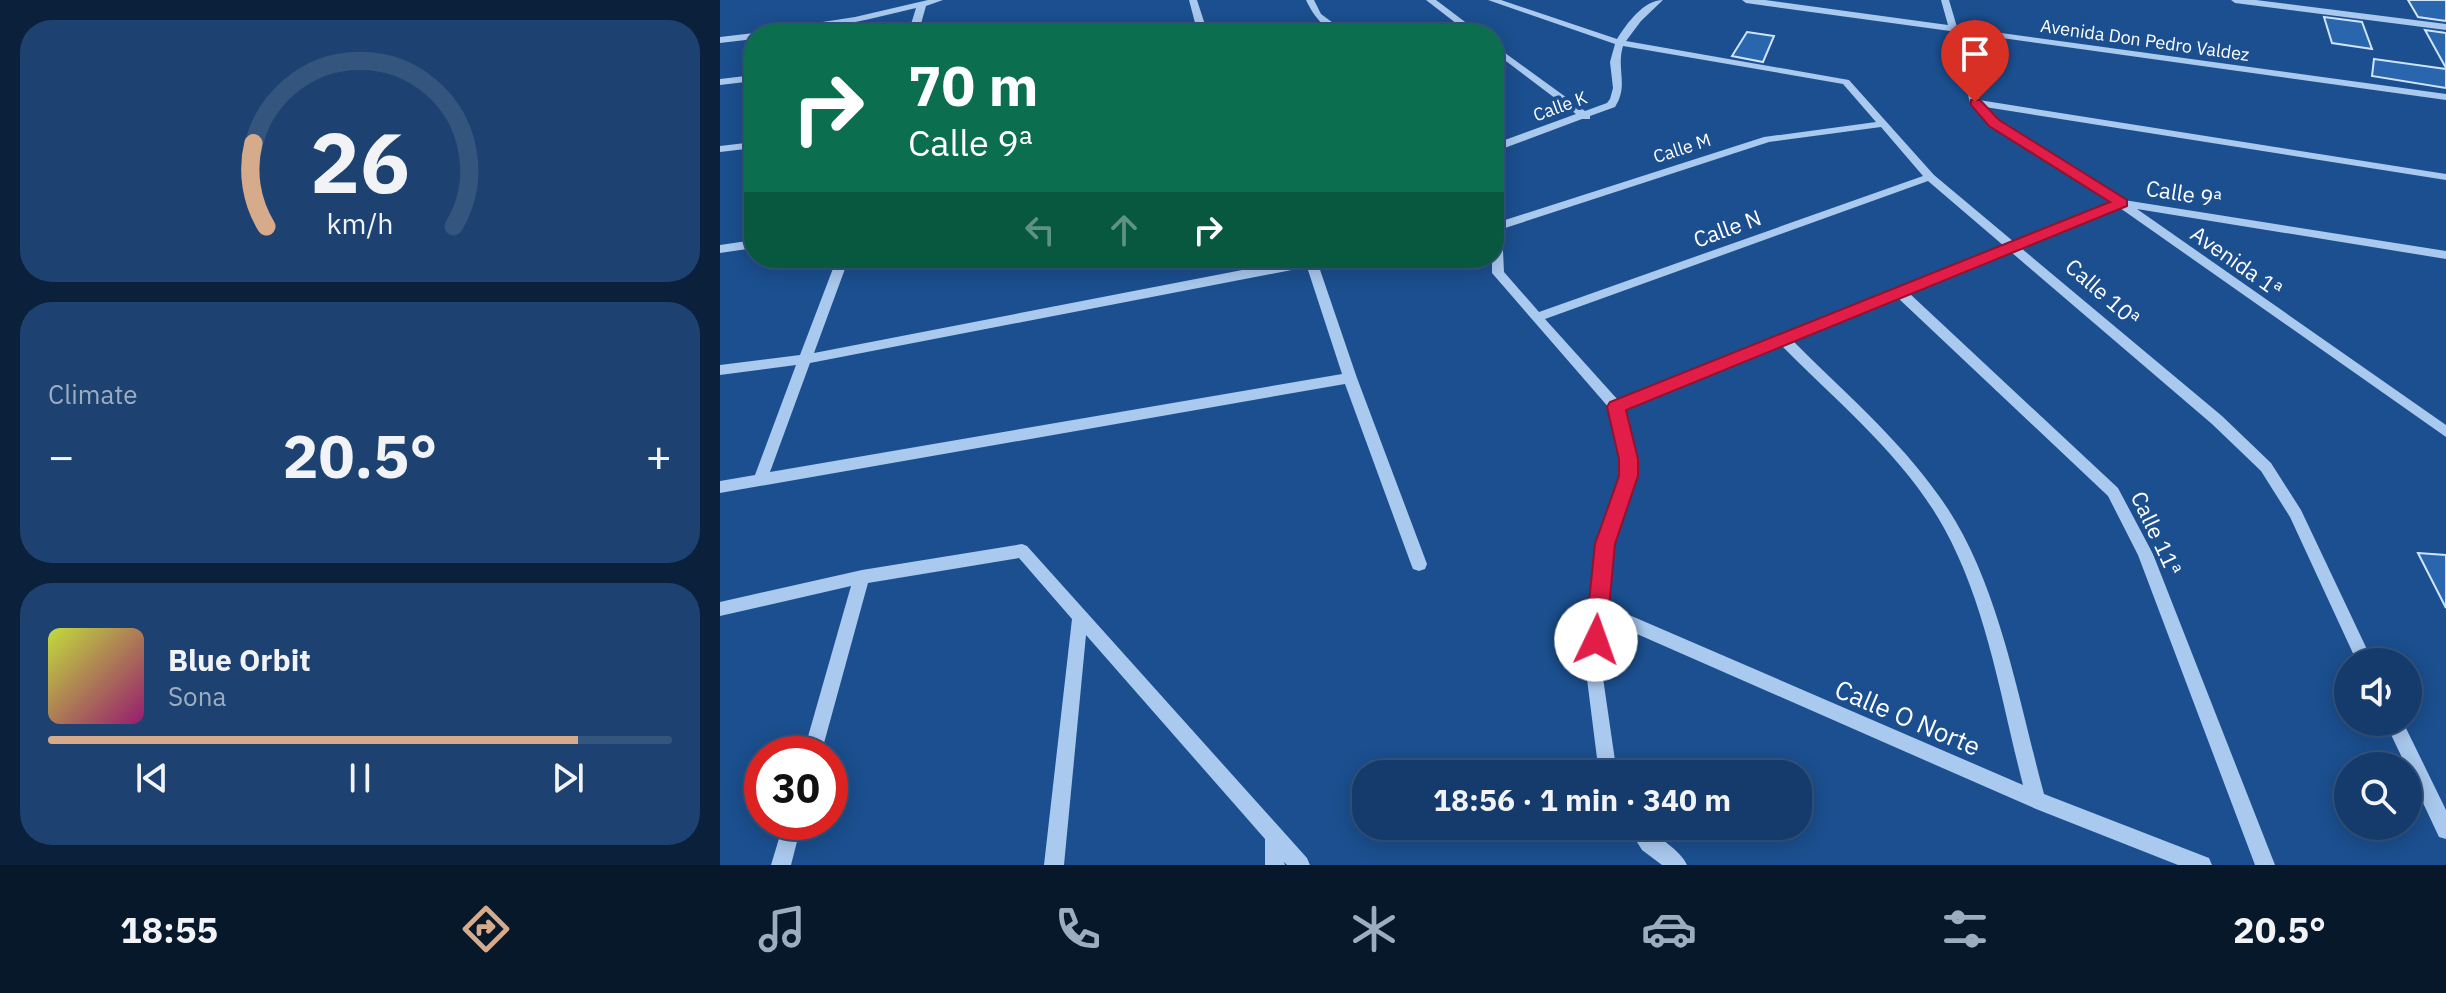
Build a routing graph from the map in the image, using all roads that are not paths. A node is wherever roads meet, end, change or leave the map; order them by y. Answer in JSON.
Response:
{"nodes":[{"id":1,"x":939,"y":0,"type":"edge"},
{"id":2,"x":1193,"y":0,"type":"edge"},
{"id":3,"x":1310,"y":0,"type":"edge"},
{"id":4,"x":1430,"y":0,"type":"edge"},
{"id":5,"x":1492,"y":0,"type":"edge"},
{"id":6,"x":1659,"y":0,"type":"edge"},
{"id":7,"x":1746,"y":0,"type":"edge"},
{"id":8,"x":1945,"y":0,"type":"edge"},
{"id":9,"x":2235,"y":0,"type":"edge"},
{"id":10,"x":922,"y":4,"type":"junction"},
{"id":11,"x":829,"y":24,"type":"edge"},
{"id":12,"x":916,"y":24,"type":"edge"},
{"id":13,"x":1200,"y":24,"type":"edge"},
{"id":14,"x":1329,"y":24,"type":"edge"},
{"id":15,"x":1462,"y":24,"type":"edge"},
{"id":16,"x":2446,"y":27,"type":"edge"},
{"id":17,"x":1954,"y":30,"type":"junction"},
{"id":18,"x":744,"y":37,"type":"edge"},
{"id":19,"x":720,"y":40,"type":"edge"},
{"id":20,"x":1620,"y":43,"type":"junction"},
{"id":21,"x":1504,"y":56,"type":"edge"},
{"id":22,"x":744,"y":79,"type":"edge"},
{"id":23,"x":720,"y":82,"type":"edge"},
{"id":24,"x":2446,"y":97,"type":"edge"},
{"id":25,"x":1975,"y":102,"type":"junction"},
{"id":26,"x":1586,"y":117,"type":"junction"},
{"id":27,"x":1883,"y":124,"type":"junction"},
{"id":28,"x":1504,"y":145,"type":"edge"},
{"id":29,"x":744,"y":146,"type":"edge"},
{"id":30,"x":720,"y":149,"type":"edge"},
{"id":31,"x":1930,"y":177,"type":"junction"},
{"id":32,"x":2446,"y":177,"type":"edge"},
{"id":33,"x":2121,"y":203,"type":"junction"},
{"id":34,"x":1504,"y":225,"type":"edge"},
{"id":35,"x":744,"y":245,"type":"edge"},
{"id":36,"x":2013,"y":247,"type":"junction"},
{"id":37,"x":720,"y":249,"type":"edge"},
{"id":38,"x":2446,"y":255,"type":"edge"},
{"id":39,"x":839,"y":268,"type":"edge"},
{"id":40,"x":1270,"y":268,"type":"edge"},
{"id":41,"x":1314,"y":268,"type":"edge"},
{"id":42,"x":1498,"y":268,"type":"edge"},
{"id":43,"x":1900,"y":292,"type":"junction"},
{"id":44,"x":1537,"y":317,"type":"junction"},
{"id":45,"x":1783,"y":339,"type":"junction"},
{"id":46,"x":807,"y":359,"type":"junction"},
{"id":47,"x":720,"y":370,"type":"edge"},
{"id":48,"x":1350,"y":378,"type":"junction"},
{"id":49,"x":1616,"y":407,"type":"junction"},
{"id":50,"x":2446,"y":432,"type":"edge"},
{"id":51,"x":760,"y":480,"type":"junction"},
{"id":52,"x":720,"y":487,"type":"edge"},
{"id":53,"x":1419,"y":564,"type":"dead end"},
{"id":54,"x":862,"y":577,"type":"junction"},
{"id":55,"x":720,"y":609,"type":"edge"},
{"id":56,"x":1597,"y":609,"type":"junction"},
{"id":57,"x":1080,"y":617,"type":"junction"},
{"id":58,"x":2358,"y":648,"type":"edge"},
{"id":59,"x":817,"y":736,"type":"edge"},
{"id":60,"x":2401,"y":736,"type":"edge"},
{"id":61,"x":1606,"y":760,"type":"edge"},
{"id":62,"x":2036,"y":800,"type":"junction"},
{"id":63,"x":2446,"y":830,"type":"edge"},
{"id":64,"x":1274,"y":836,"type":"junction"},
{"id":65,"x":788,"y":840,"type":"edge"},
{"id":66,"x":1647,"y":840,"type":"edge"},
{"id":67,"x":781,"y":865,"type":"edge"},
{"id":68,"x":1054,"y":865,"type":"edge"},
{"id":69,"x":1275,"y":865,"type":"edge"},
{"id":70,"x":1300,"y":865,"type":"edge"},
{"id":71,"x":1677,"y":865,"type":"edge"},
{"id":72,"x":2202,"y":865,"type":"edge"},
{"id":73,"x":2265,"y":865,"type":"edge"}],
"edges":[{"from":1,"to":10,"type":"street"},
{"from":2,"to":13,"type":"street"},
{"from":3,"to":14,"type":"street"},
{"from":4,"to":15,"type":"street"},
{"from":5,"to":20,"type":"street","name":"Calle 10ª"},
{"from":6,"to":20,"type":"street"},
{"from":7,"to":17,"type":"street","name":"Avenida Don Pedro Valdez"},
{"from":8,"to":17,"type":"street"},
{"from":9,"to":16,"type":"street"},
{"from":10,"to":11,"type":"street"},
{"from":10,"to":12,"type":"street"},
{"from":17,"to":24,"type":"street","name":"Avenida Don Pedro Valdez"},
{"from":17,"to":25,"type":"street"},
{"from":18,"to":19,"type":"street"},
{"from":20,"to":26,"type":"street","name":"Calle K"},
{"from":20,"to":27,"type":"street","name":"Calle 10ª"},
{"from":21,"to":26,"type":"street"},
{"from":22,"to":23,"type":"street"},
{"from":25,"to":32,"type":"street"},
{"from":25,"to":33,"type":"street","name":"Avenida 1ª"},
{"from":26,"to":28,"type":"street","name":"Calle K"},
{"from":27,"to":31,"type":"street","name":"Calle 10ª"},
{"from":27,"to":34,"type":"street","name":"Calle M"},
{"from":29,"to":30,"type":"street"},
{"from":31,"to":36,"type":"street","name":"Calle 10ª"},
{"from":31,"to":44,"type":"street","name":"Calle N"},
{"from":33,"to":36,"type":"street","name":"Calle 9ª"},
{"from":33,"to":38,"type":"street","name":"Calle 9ª"},
{"from":33,"to":50,"type":"street","name":"Avenida 1ª"},
{"from":35,"to":37,"type":"street"},
{"from":36,"to":43,"type":"street","name":"Calle 9ª"},
{"from":36,"to":58,"type":"street","name":"Calle 10ª"},
{"from":39,"to":46,"type":"street"},
{"from":40,"to":46,"type":"street"},
{"from":41,"to":48,"type":"street"},
{"from":42,"to":44,"type":"street"},
{"from":43,"to":45,"type":"street","name":"Calle 9ª"},
{"from":43,"to":73,"type":"street","name":"Calle 11ª"},
{"from":44,"to":49,"type":"street"},
{"from":45,"to":49,"type":"street","name":"Calle 9ª"},
{"from":45,"to":62,"type":"street"},
{"from":46,"to":47,"type":"street"},
{"from":46,"to":51,"type":"street"},
{"from":48,"to":51,"type":"street"},
{"from":48,"to":53,"type":"street"},
{"from":49,"to":56,"type":"street"},
{"from":51,"to":52,"type":"street"},
{"from":54,"to":55,"type":"street"},
{"from":54,"to":57,"type":"street"},
{"from":54,"to":59,"type":"street"},
{"from":56,"to":61,"type":"street"},
{"from":56,"to":62,"type":"street","name":"Calle O Norte"},
{"from":57,"to":64,"type":"street"},
{"from":57,"to":68,"type":"street"},
{"from":60,"to":63,"type":"street"},
{"from":62,"to":72,"type":"street","name":"Calle O Norte"},
{"from":64,"to":69,"type":"street"},
{"from":64,"to":70,"type":"street"},
{"from":65,"to":67,"type":"street"},
{"from":66,"to":71,"type":"street"}]}
